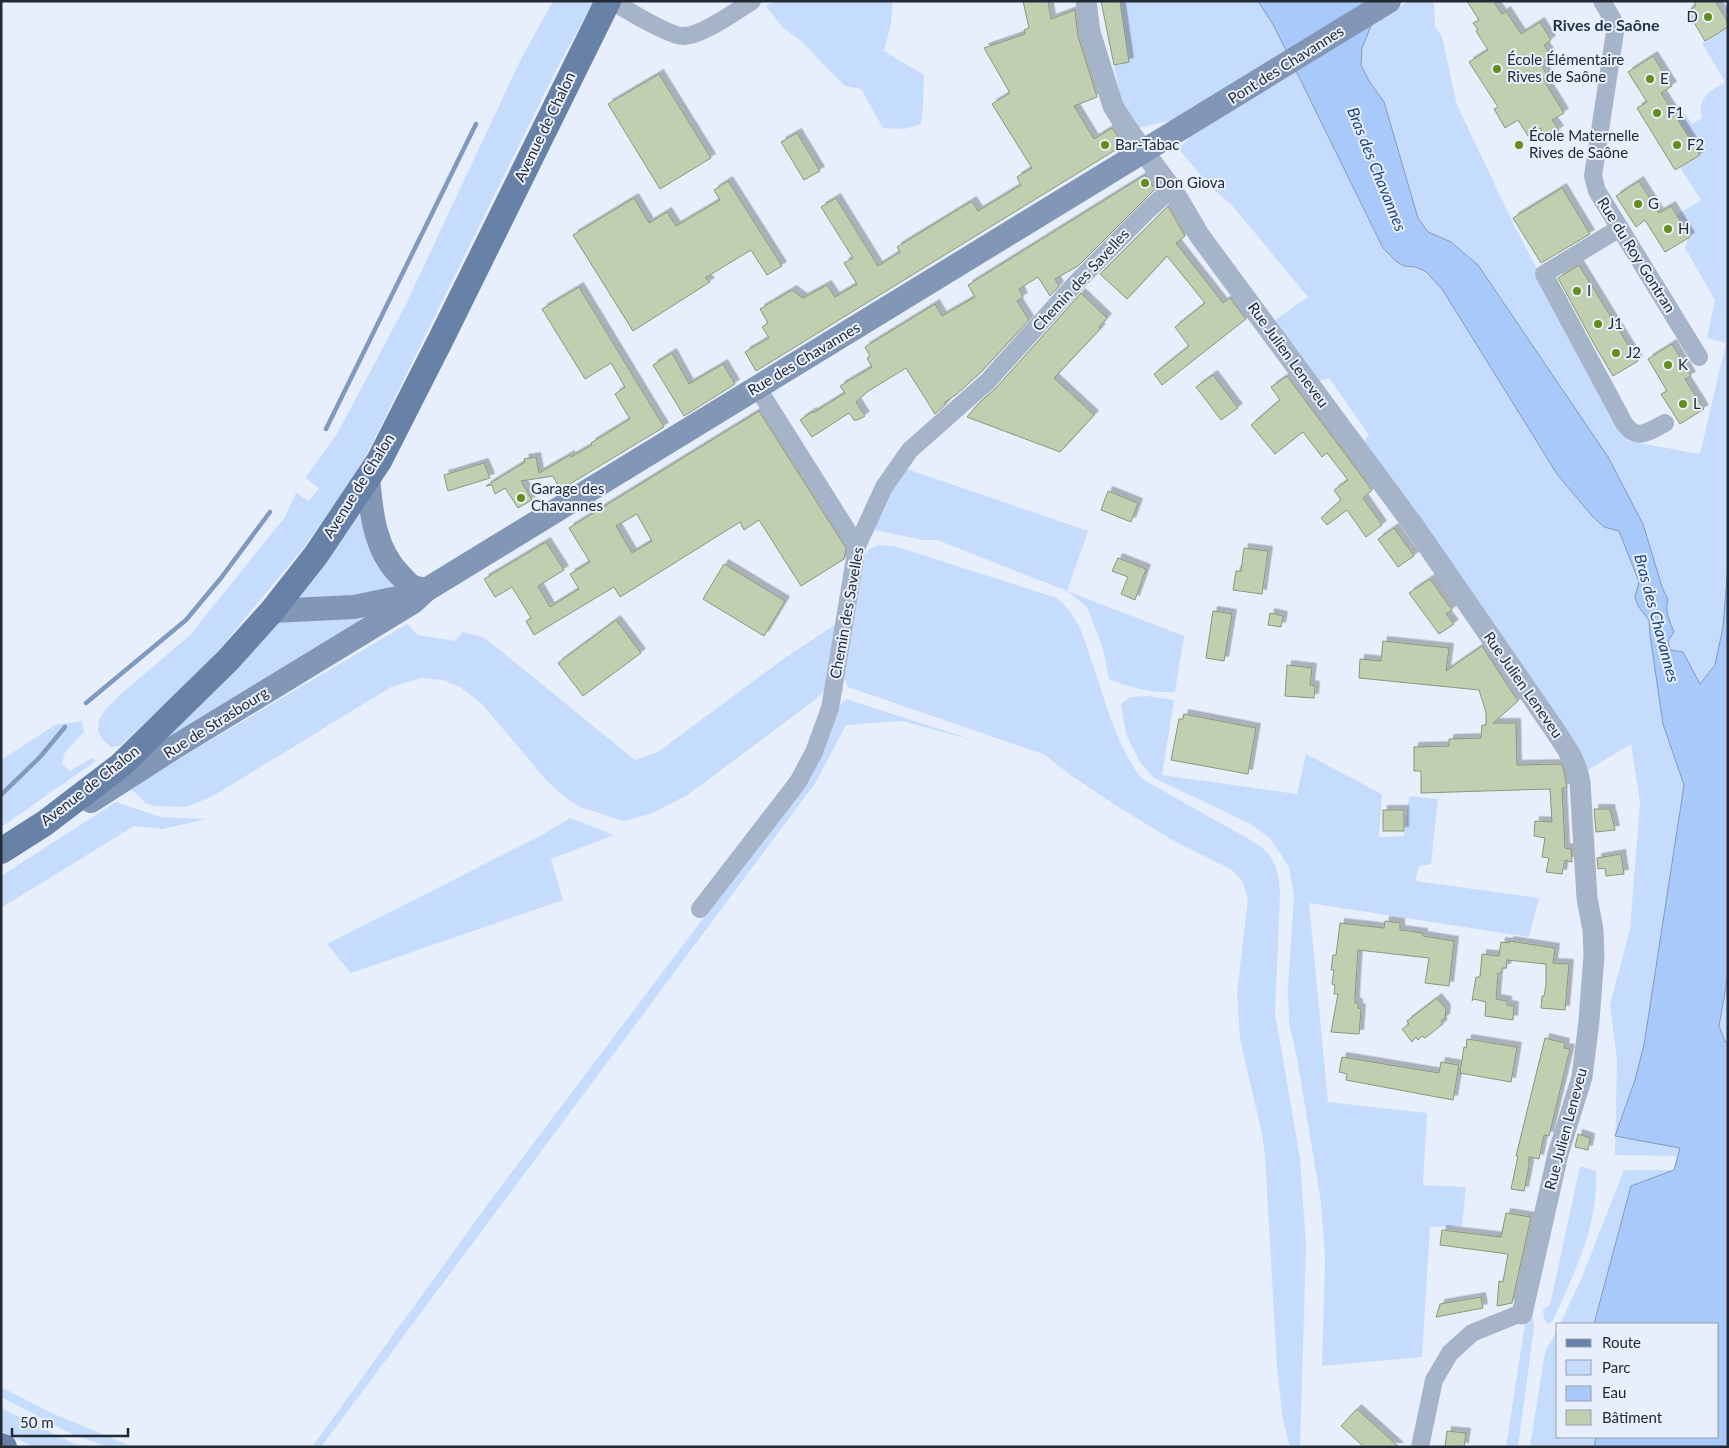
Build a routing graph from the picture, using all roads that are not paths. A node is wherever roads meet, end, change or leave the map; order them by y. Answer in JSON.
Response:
{"nodes":[{"id":1,"x":608,"y":1,"type":"edge"},
{"id":2,"x":612,"y":1,"type":"edge"},
{"id":3,"x":752,"y":1,"type":"edge"},
{"id":4,"x":1086,"y":1,"type":"edge"},
{"id":5,"x":1389,"y":1,"type":"edge"},
{"id":6,"x":1602,"y":1,"type":"edge"},
{"id":7,"x":1183,"y":128,"type":"joint"},
{"id":8,"x":1143,"y":152,"type":"junction"},
{"id":9,"x":1171,"y":188,"type":"junction"},
{"id":10,"x":1620,"y":228,"type":"junction"},
{"id":11,"x":1699,"y":357,"type":"dead end"},
{"id":12,"x":757,"y":387,"type":"junction"},
{"id":13,"x":1664,"y":422,"type":"dead end"},
{"id":14,"x":368,"y":477,"type":"junction"},
{"id":15,"x":858,"y":546,"type":"junction"},
{"id":16,"x":426,"y":590,"type":"junction"},
{"id":17,"x":272,"y":611,"type":"junction"},
{"id":18,"x":2,"y":851,"type":"edge"},
{"id":19,"x":700,"y":909,"type":"dead end"},
{"id":20,"x":1519,"y":1315,"type":"joint"},
{"id":21,"x":1420,"y":1447,"type":"edge"}],
"edges":[{"from":1,"to":14,"type":"main road","name":"Avenue de Chalon"},
{"from":2,"to":3,"type":"street"},
{"from":4,"to":8,"type":"street","name":"Rue Julien Leneveu"},
{"from":5,"to":7,"type":"main road","name":"Pont des Chavannes"},
{"from":6,"to":10,"type":"street","name":"Rue du Roy Gontran"},
{"from":7,"to":8,"type":"main road","name":"Rue des Chavannes"},
{"from":8,"to":9,"type":"street","name":"Rue Julien Leneveu"},
{"from":8,"to":12,"type":"main road","name":"Rue des Chavannes"},
{"from":9,"to":15,"type":"street","name":"Chemin des Savelles"},
{"from":9,"to":20,"type":"street","name":"Rue Julien Leneveu"},
{"from":10,"to":11,"type":"street","name":"Rue du Roy Gontran"},
{"from":10,"to":13,"type":"street"},
{"from":12,"to":15,"type":"street"},
{"from":12,"to":16,"type":"main road","name":"Rue des Chavannes"},
{"from":14,"to":16,"type":"main road"},
{"from":14,"to":17,"type":"main road","name":"Avenue de Chalon"},
{"from":15,"to":19,"type":"street","name":"Chemin des Savelles"},
{"from":16,"to":17,"type":"main road"},
{"from":16,"to":18,"type":"main road","name":"Rue de Strasbourg"},
{"from":17,"to":18,"type":"main road","name":"Avenue de Chalon"},
{"from":20,"to":21,"type":"street","name":"Rue Julien Leneveu"}]}
